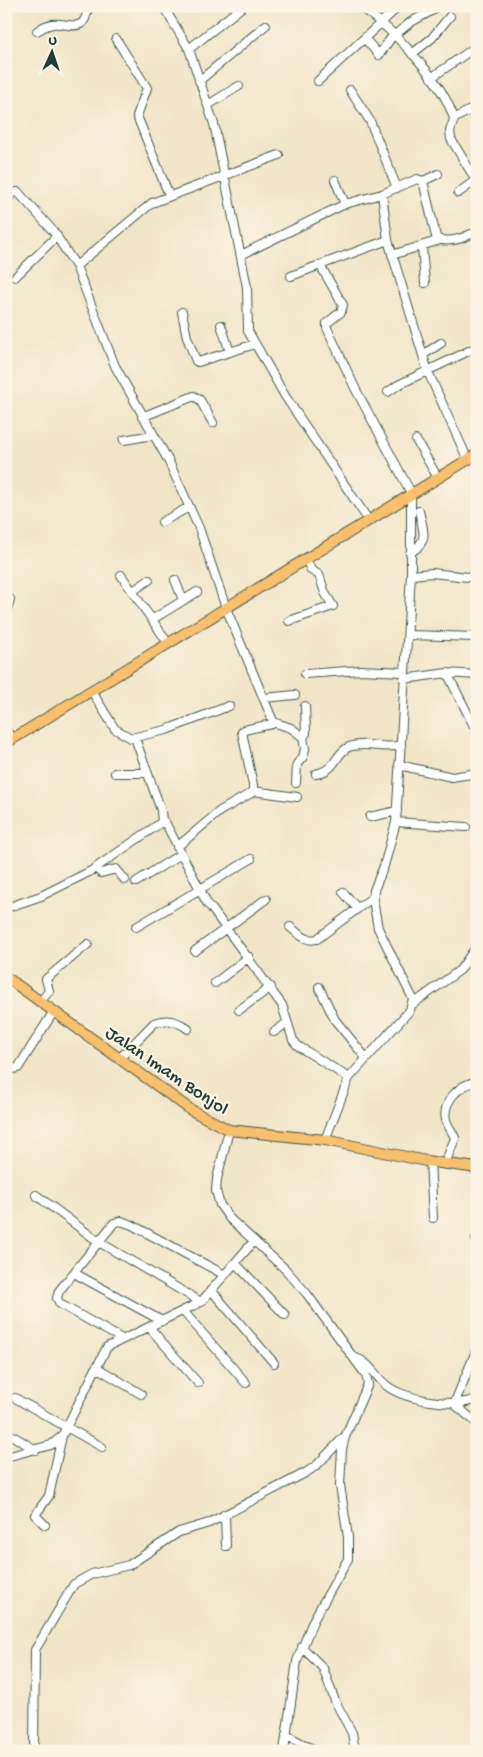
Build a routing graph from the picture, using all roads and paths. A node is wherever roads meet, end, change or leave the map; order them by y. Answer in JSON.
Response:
{"nodes":[{"id":1,"x":88,"y":6,"type":"edge"},
{"id":2,"x":163,"y":6,"type":"edge"},
{"id":3,"x":243,"y":6,"type":"edge"},
{"id":4,"x":358,"y":6,"type":"edge"},
{"id":5,"x":399,"y":6,"type":"edge"},
{"id":6,"x":432,"y":10,"type":"dead end"},
{"id":7,"x":450,"y":16,"type":"dead end"},
{"id":8,"x":382,"y":23,"type":"junction"},
{"id":9,"x":266,"y":25,"type":"dead end"},
{"id":10,"x":37,"y":31,"type":"dead end"},
{"id":11,"x":395,"y":36,"type":"junction"},
{"id":12,"x":116,"y":39,"type":"dead end"},
{"id":13,"x":365,"y":39,"type":"junction"},
{"id":14,"x":477,"y":46,"type":"edge"},
{"id":15,"x":189,"y":49,"type":"junction"},
{"id":16,"x":412,"y":54,"type":"junction"},
{"id":17,"x":431,"y":78,"type":"junction"},
{"id":18,"x":199,"y":81,"type":"junction"},
{"id":19,"x":318,"y":81,"type":"dead end"},
{"id":20,"x":239,"y":86,"type":"dead end"},
{"id":21,"x":350,"y":90,"type":"dead end"},
{"id":22,"x":208,"y":105,"type":"junction"},
{"id":23,"x":477,"y":106,"type":"edge"},
{"id":24,"x":454,"y":119,"type":"junction"},
{"id":25,"x":279,"y":155,"type":"dead end"},
{"id":26,"x":438,"y":174,"type":"dead end"},
{"id":27,"x":227,"y":176,"type":"junction"},
{"id":28,"x":335,"y":180,"type":"dead end"},
{"id":29,"x":423,"y":181,"type":"junction"},
{"id":30,"x":476,"y":181,"type":"edge"},
{"id":31,"x":397,"y":188,"type":"junction"},
{"id":32,"x":458,"y":193,"type":"dead end"},
{"id":33,"x":382,"y":194,"type":"junction"},
{"id":34,"x":169,"y":195,"type":"junction"},
{"id":35,"x":6,"y":202,"type":"edge"},
{"id":36,"x":345,"y":204,"type":"junction"},
{"id":37,"x":472,"y":234,"type":"dead end"},
{"id":38,"x":57,"y":236,"type":"junction"},
{"id":39,"x":437,"y":239,"type":"junction"},
{"id":40,"x":388,"y":240,"type":"junction"},
{"id":41,"x":422,"y":246,"type":"junction"},
{"id":42,"x":241,"y":254,"type":"junction"},
{"id":43,"x":392,"y":255,"type":"junction"},
{"id":44,"x":320,"y":265,"type":"junction"},
{"id":45,"x":76,"y":266,"type":"junction"},
{"id":46,"x":290,"y":276,"type":"dead end"},
{"id":47,"x":15,"y":278,"type":"dead end"},
{"id":48,"x":425,"y":283,"type":"dead end"},
{"id":49,"x":182,"y":312,"type":"dead end"},
{"id":50,"x":222,"y":325,"type":"dead end"},
{"id":51,"x":441,"y":343,"type":"dead end"},
{"id":52,"x":255,"y":344,"type":"junction"},
{"id":53,"x":477,"y":347,"type":"edge"},
{"id":54,"x":230,"y":352,"type":"junction"},
{"id":55,"x":423,"y":355,"type":"junction"},
{"id":56,"x":428,"y":372,"type":"junction"},
{"id":57,"x":388,"y":392,"type":"dead end"},
{"id":58,"x":142,"y":417,"type":"junction"},
{"id":59,"x":214,"y":423,"type":"dead end"},
{"id":60,"x":153,"y":435,"type":"junction"},
{"id":61,"x":124,"y":440,"type":"dead end"},
{"id":62,"x":416,"y":440,"type":"dead end"},
{"id":63,"x":472,"y":457,"type":"edge"},
{"id":64,"x":438,"y":478,"type":"junction"},
{"id":65,"x":411,"y":494,"type":"junction"},
{"id":66,"x":189,"y":507,"type":"junction"},
{"id":67,"x":419,"y":511,"type":"dead end"},
{"id":68,"x":369,"y":521,"type":"junction"},
{"id":69,"x":162,"y":522,"type":"dead end"},
{"id":70,"x":410,"y":553,"type":"junction"},
{"id":71,"x":306,"y":559,"type":"junction"},
{"id":72,"x":121,"y":574,"type":"dead end"},
{"id":73,"x":410,"y":575,"type":"junction"},
{"id":74,"x":477,"y":578,"type":"edge"},
{"id":75,"x":149,"y":580,"type":"dead end"},
{"id":76,"x":175,"y":580,"type":"dead end"},
{"id":77,"x":132,"y":591,"type":"junction"},
{"id":78,"x":197,"y":592,"type":"dead end"},
{"id":79,"x":10,"y":599,"type":"dead end"},
{"id":80,"x":184,"y":600,"type":"junction"},
{"id":81,"x":226,"y":608,"type":"junction"},
{"id":82,"x":6,"y":613,"type":"edge"},
{"id":83,"x":153,"y":619,"type":"junction"},
{"id":84,"x":289,"y":621,"type":"dead end"},
{"id":85,"x":408,"y":635,"type":"junction"},
{"id":86,"x":477,"y":637,"type":"edge"},
{"id":87,"x":168,"y":643,"type":"junction"},
{"id":88,"x":305,"y":674,"type":"dead end"},
{"id":89,"x":447,"y":674,"type":"junction"},
{"id":90,"x":477,"y":675,"type":"edge"},
{"id":91,"x":404,"y":676,"type":"junction"},
{"id":92,"x":90,"y":690,"type":"junction"},
{"id":93,"x":294,"y":695,"type":"dead end"},
{"id":94,"x":264,"y":698,"type":"junction"},
{"id":95,"x":229,"y":706,"type":"dead end"},
{"id":96,"x":305,"y":706,"type":"dead end"},
{"id":97,"x":273,"y":722,"type":"junction"},
{"id":98,"x":6,"y":730,"type":"edge"},
{"id":99,"x":477,"y":732,"type":"edge"},
{"id":100,"x":303,"y":737,"type":"junction"},
{"id":101,"x":135,"y":738,"type":"junction"},
{"id":102,"x":9,"y":741,"type":"edge"},
{"id":103,"x":401,"y":745,"type":"junction"},
{"id":104,"x":400,"y":765,"type":"junction"},
{"id":105,"x":115,"y":773,"type":"dead end"},
{"id":106,"x":148,"y":773,"type":"junction"},
{"id":107,"x":477,"y":773,"type":"edge"},
{"id":108,"x":316,"y":774,"type":"dead end"},
{"id":109,"x":296,"y":783,"type":"dead end"},
{"id":110,"x":253,"y":791,"type":"junction"},
{"id":111,"x":297,"y":797,"type":"dead end"},
{"id":112,"x":397,"y":811,"type":"junction"},
{"id":113,"x":370,"y":818,"type":"dead end"},
{"id":114,"x":162,"y":822,"type":"junction"},
{"id":115,"x":396,"y":822,"type":"junction"},
{"id":116,"x":466,"y":827,"type":"dead end"},
{"id":117,"x":179,"y":850,"type":"junction"},
{"id":118,"x":251,"y":860,"type":"dead end"},
{"id":119,"x":96,"y":868,"type":"junction"},
{"id":120,"x":125,"y":880,"type":"dead end"},
{"id":121,"x":136,"y":882,"type":"dead end"},
{"id":122,"x":198,"y":889,"type":"junction"},
{"id":123,"x":343,"y":892,"type":"dead end"},
{"id":124,"x":373,"y":897,"type":"junction"},
{"id":125,"x":266,"y":899,"type":"dead end"},
{"id":126,"x":6,"y":908,"type":"edge"},
{"id":127,"x":357,"y":908,"type":"junction"},
{"id":128,"x":136,"y":927,"type":"dead end"},
{"id":129,"x":290,"y":927,"type":"dead end"},
{"id":130,"x":227,"y":928,"type":"junction"},
{"id":131,"x":88,"y":944,"type":"dead end"},
{"id":132,"x":477,"y":946,"type":"edge"},
{"id":133,"x":194,"y":951,"type":"dead end"},
{"id":134,"x":248,"y":957,"type":"junction"},
{"id":135,"x":6,"y":977,"type":"edge"},
{"id":136,"x":215,"y":983,"type":"dead end"},
{"id":137,"x":271,"y":987,"type":"junction"},
{"id":138,"x":319,"y":987,"type":"dead end"},
{"id":139,"x":41,"y":1001,"type":"junction"},
{"id":140,"x":413,"y":1004,"type":"junction"},
{"id":141,"x":54,"y":1010,"type":"junction"},
{"id":142,"x":239,"y":1010,"type":"dead end"},
{"id":143,"x":287,"y":1023,"type":"junction"},
{"id":144,"x":188,"y":1029,"type":"dead end"},
{"id":145,"x":274,"y":1032,"type":"dead end"},
{"id":146,"x":120,"y":1058,"type":"junction"},
{"id":147,"x":366,"y":1058,"type":"junction"},
{"id":148,"x":6,"y":1070,"type":"edge"},
{"id":149,"x":350,"y":1078,"type":"junction"},
{"id":150,"x":475,"y":1082,"type":"dead end"},
{"id":151,"x":229,"y":1130,"type":"junction"},
{"id":152,"x":325,"y":1140,"type":"junction"},
{"id":153,"x":430,"y":1162,"type":"junction"},
{"id":154,"x":445,"y":1164,"type":"junction"},
{"id":155,"x":477,"y":1168,"type":"edge"},
{"id":156,"x":36,"y":1195,"type":"dead end"},
{"id":157,"x":433,"y":1218,"type":"dead end"},
{"id":158,"x":99,"y":1242,"type":"junction"},
{"id":159,"x":254,"y":1242,"type":"junction"},
{"id":160,"x":235,"y":1263,"type":"junction"},
{"id":161,"x":74,"y":1274,"type":"junction"},
{"id":162,"x":225,"y":1275,"type":"junction"},
{"id":163,"x":211,"y":1290,"type":"junction"},
{"id":164,"x":201,"y":1302,"type":"junction"},
{"id":165,"x":183,"y":1311,"type":"junction"},
{"id":166,"x":285,"y":1315,"type":"dead end"},
{"id":167,"x":162,"y":1321,"type":"junction"},
{"id":168,"x":149,"y":1327,"type":"junction"},
{"id":169,"x":122,"y":1339,"type":"junction"},
{"id":170,"x":477,"y":1349,"type":"edge"},
{"id":171,"x":353,"y":1357,"type":"junction"},
{"id":172,"x":274,"y":1363,"type":"dead end"},
{"id":173,"x":96,"y":1367,"type":"junction"},
{"id":174,"x":198,"y":1382,"type":"dead end"},
{"id":175,"x":246,"y":1383,"type":"dead end"},
{"id":176,"x":141,"y":1394,"type":"dead end"},
{"id":177,"x":15,"y":1398,"type":"dead end"},
{"id":178,"x":477,"y":1399,"type":"edge"},
{"id":179,"x":454,"y":1404,"type":"junction"},
{"id":180,"x":477,"y":1423,"type":"edge"},
{"id":181,"x":66,"y":1427,"type":"junction"},
{"id":182,"x":6,"y":1432,"type":"edge"},
{"id":183,"x":62,"y":1436,"type":"junction"},
{"id":184,"x":345,"y":1437,"type":"junction"},
{"id":185,"x":102,"y":1446,"type":"dead end"},
{"id":186,"x":36,"y":1450,"type":"junction"},
{"id":187,"x":6,"y":1457,"type":"edge"},
{"id":188,"x":225,"y":1514,"type":"junction"},
{"id":189,"x":45,"y":1525,"type":"dead end"},
{"id":190,"x":226,"y":1546,"type":"dead end"},
{"id":191,"x":302,"y":1647,"type":"junction"},
{"id":192,"x":286,"y":1735,"type":"junction"},
{"id":193,"x":34,"y":1751,"type":"edge"},
{"id":194,"x":284,"y":1751,"type":"edge"},
{"id":195,"x":316,"y":1751,"type":"edge"},
{"id":196,"x":355,"y":1751,"type":"edge"}],
"edges":[{"from":1,"to":10,"type":"street"},
{"from":2,"to":15,"type":"street"},
{"from":3,"to":15,"type":"street"},
{"from":4,"to":8,"type":"street"},
{"from":5,"to":8,"type":"street"},
{"from":6,"to":11,"type":"street"},
{"from":7,"to":16,"type":"street"},
{"from":8,"to":11,"type":"street"},
{"from":8,"to":13,"type":"street"},
{"from":9,"to":18,"type":"street"},
{"from":11,"to":13,"type":"street"},
{"from":11,"to":16,"type":"street"},
{"from":12,"to":34,"type":"street"},
{"from":13,"to":19,"type":"street"},
{"from":14,"to":17,"type":"street"},
{"from":15,"to":18,"type":"street"},
{"from":16,"to":17,"type":"street"},
{"from":17,"to":24,"type":"street"},
{"from":18,"to":22,"type":"street"},
{"from":20,"to":22,"type":"street"},
{"from":21,"to":31,"type":"street"},
{"from":22,"to":27,"type":"street"},
{"from":23,"to":24,"type":"street"},
{"from":24,"to":30,"type":"street"},
{"from":25,"to":27,"type":"street"},
{"from":26,"to":29,"type":"street"},
{"from":27,"to":34,"type":"street"},
{"from":27,"to":42,"type":"street"},
{"from":28,"to":36,"type":"street"},
{"from":29,"to":31,"type":"street"},
{"from":29,"to":39,"type":"street"},
{"from":30,"to":32,"type":"street"},
{"from":31,"to":33,"type":"street"},
{"from":33,"to":36,"type":"street"},
{"from":33,"to":40,"type":"street"},
{"from":34,"to":45,"type":"street"},
{"from":35,"to":38,"type":"street"},
{"from":36,"to":42,"type":"street"},
{"from":37,"to":39,"type":"street"},
{"from":38,"to":45,"type":"street"},
{"from":38,"to":47,"type":"street"},
{"from":39,"to":41,"type":"street"},
{"from":40,"to":43,"type":"street"},
{"from":40,"to":44,"type":"street"},
{"from":41,"to":43,"type":"street"},
{"from":41,"to":48,"type":"street"},
{"from":42,"to":52,"type":"street"},
{"from":43,"to":55,"type":"street"},
{"from":44,"to":46,"type":"street"},
{"from":44,"to":65,"type":"street"},
{"from":45,"to":58,"type":"street"},
{"from":49,"to":54,"type":"street"},
{"from":50,"to":54,"type":"street"},
{"from":51,"to":55,"type":"street"},
{"from":52,"to":54,"type":"street"},
{"from":52,"to":68,"type":"street"},
{"from":53,"to":56,"type":"street"},
{"from":55,"to":56,"type":"street"},
{"from":56,"to":57,"type":"street"},
{"from":56,"to":63,"type":"street"},
{"from":58,"to":59,"type":"street"},
{"from":58,"to":60,"type":"street"},
{"from":60,"to":61,"type":"street"},
{"from":60,"to":66,"type":"street"},
{"from":62,"to":64,"type":"street"},
{"from":63,"to":64,"type":"main road"},
{"from":64,"to":65,"type":"main road"},
{"from":65,"to":68,"type":"main road"},
{"from":65,"to":70,"type":"street"},
{"from":66,"to":69,"type":"street"},
{"from":66,"to":81,"type":"street"},
{"from":67,"to":70,"type":"street"},
{"from":68,"to":71,"type":"main road"},
{"from":70,"to":73,"type":"street"},
{"from":71,"to":81,"type":"main road"},
{"from":71,"to":84,"type":"street"},
{"from":72,"to":77,"type":"street"},
{"from":73,"to":74,"type":"street"},
{"from":73,"to":85,"type":"street"},
{"from":75,"to":77,"type":"street"},
{"from":76,"to":80,"type":"street"},
{"from":77,"to":83,"type":"street"},
{"from":78,"to":80,"type":"street"},
{"from":79,"to":82,"type":"street"},
{"from":80,"to":83,"type":"street"},
{"from":81,"to":87,"type":"main road"},
{"from":81,"to":94,"type":"street"},
{"from":83,"to":87,"type":"street"},
{"from":85,"to":86,"type":"street"},
{"from":85,"to":91,"type":"street"},
{"from":87,"to":92,"type":"main road"},
{"from":88,"to":91,"type":"street"},
{"from":89,"to":90,"type":"street"},
{"from":89,"to":91,"type":"street"},
{"from":89,"to":99,"type":"street"},
{"from":91,"to":103,"type":"street"},
{"from":92,"to":101,"type":"street"},
{"from":92,"to":102,"type":"main road"},
{"from":93,"to":94,"type":"street"},
{"from":94,"to":97,"type":"street"},
{"from":95,"to":101,"type":"street"},
{"from":96,"to":100,"type":"street"},
{"from":97,"to":100,"type":"street"},
{"from":97,"to":110,"type":"street"},
{"from":98,"to":102,"type":"street"},
{"from":100,"to":109,"type":"street"},
{"from":101,"to":106,"type":"street"},
{"from":103,"to":104,"type":"street"},
{"from":103,"to":108,"type":"street"},
{"from":104,"to":107,"type":"street"},
{"from":104,"to":112,"type":"street"},
{"from":105,"to":106,"type":"street"},
{"from":106,"to":114,"type":"street"},
{"from":110,"to":111,"type":"street"},
{"from":110,"to":117,"type":"street"},
{"from":112,"to":113,"type":"street"},
{"from":112,"to":115,"type":"street"},
{"from":114,"to":117,"type":"street"},
{"from":114,"to":119,"type":"street"},
{"from":115,"to":116,"type":"street"},
{"from":115,"to":124,"type":"street"},
{"from":117,"to":121,"type":"street"},
{"from":117,"to":122,"type":"street"},
{"from":118,"to":122,"type":"street"},
{"from":119,"to":120,"type":"street"},
{"from":119,"to":126,"type":"street"},
{"from":122,"to":128,"type":"street"},
{"from":122,"to":130,"type":"street"},
{"from":123,"to":127,"type":"street"},
{"from":124,"to":127,"type":"street"},
{"from":124,"to":140,"type":"street"},
{"from":125,"to":130,"type":"street"},
{"from":127,"to":129,"type":"street"},
{"from":130,"to":133,"type":"street"},
{"from":130,"to":134,"type":"street"},
{"from":131,"to":139,"type":"street"},
{"from":132,"to":140,"type":"street"},
{"from":134,"to":136,"type":"street"},
{"from":134,"to":137,"type":"street"},
{"from":135,"to":139,"type":"main road","name":"Jalan Imam Bonjol"},
{"from":137,"to":142,"type":"street"},
{"from":137,"to":143,"type":"street"},
{"from":138,"to":147,"type":"street"},
{"from":139,"to":141,"type":"main road","name":"Jalan Imam Bonjol"},
{"from":140,"to":147,"type":"street"},
{"from":141,"to":146,"type":"main road","name":"Jalan Imam Bonjol"},
{"from":141,"to":148,"type":"street"},
{"from":143,"to":145,"type":"street"},
{"from":143,"to":149,"type":"street"},
{"from":144,"to":146,"type":"street"},
{"from":146,"to":151,"type":"main road","name":"Jalan Imam Bonjol"},
{"from":147,"to":149,"type":"street"},
{"from":149,"to":152,"type":"street"},
{"from":150,"to":154,"type":"street"},
{"from":151,"to":152,"type":"main road","name":"Jalan Imam Bonjol"},
{"from":151,"to":159,"type":"street"},
{"from":152,"to":153,"type":"main road","name":"Jalan Imam Bonjol"},
{"from":153,"to":154,"type":"main road","name":"Jalan Imam Bonjol"},
{"from":153,"to":157,"type":"street"},
{"from":154,"to":155,"type":"main road","name":"Jalan Imam Bonjol"},
{"from":156,"to":158,"type":"street"},
{"from":158,"to":161,"type":"street"},
{"from":158,"to":162,"type":"street"},
{"from":158,"to":164,"type":"street"},
{"from":159,"to":160,"type":"street"},
{"from":159,"to":171,"type":"street"},
{"from":160,"to":162,"type":"street"},
{"from":160,"to":166,"type":"street"},
{"from":161,"to":167,"type":"street"},
{"from":161,"to":169,"type":"street"},
{"from":162,"to":163,"type":"street"},
{"from":163,"to":164,"type":"street"},
{"from":163,"to":172,"type":"street"},
{"from":164,"to":165,"type":"street"},
{"from":165,"to":167,"type":"street"},
{"from":165,"to":175,"type":"street"},
{"from":167,"to":168,"type":"street"},
{"from":168,"to":169,"type":"street"},
{"from":168,"to":174,"type":"street"},
{"from":169,"to":173,"type":"street"},
{"from":170,"to":179,"type":"street"},
{"from":171,"to":179,"type":"street"},
{"from":171,"to":184,"type":"street"},
{"from":173,"to":176,"type":"street"},
{"from":173,"to":181,"type":"street"},
{"from":177,"to":181,"type":"street"},
{"from":178,"to":179,"type":"street"},
{"from":179,"to":180,"type":"street"},
{"from":181,"to":183,"type":"street"},
{"from":181,"to":185,"type":"street"},
{"from":182,"to":186,"type":"street"},
{"from":183,"to":186,"type":"street"},
{"from":183,"to":189,"type":"street"},
{"from":184,"to":188,"type":"street"},
{"from":184,"to":191,"type":"street"},
{"from":186,"to":187,"type":"street"},
{"from":188,"to":190,"type":"street"},
{"from":188,"to":193,"type":"street"},
{"from":191,"to":192,"type":"street"},
{"from":191,"to":196,"type":"street"},
{"from":192,"to":194,"type":"street"},
{"from":192,"to":195,"type":"street"}]}
